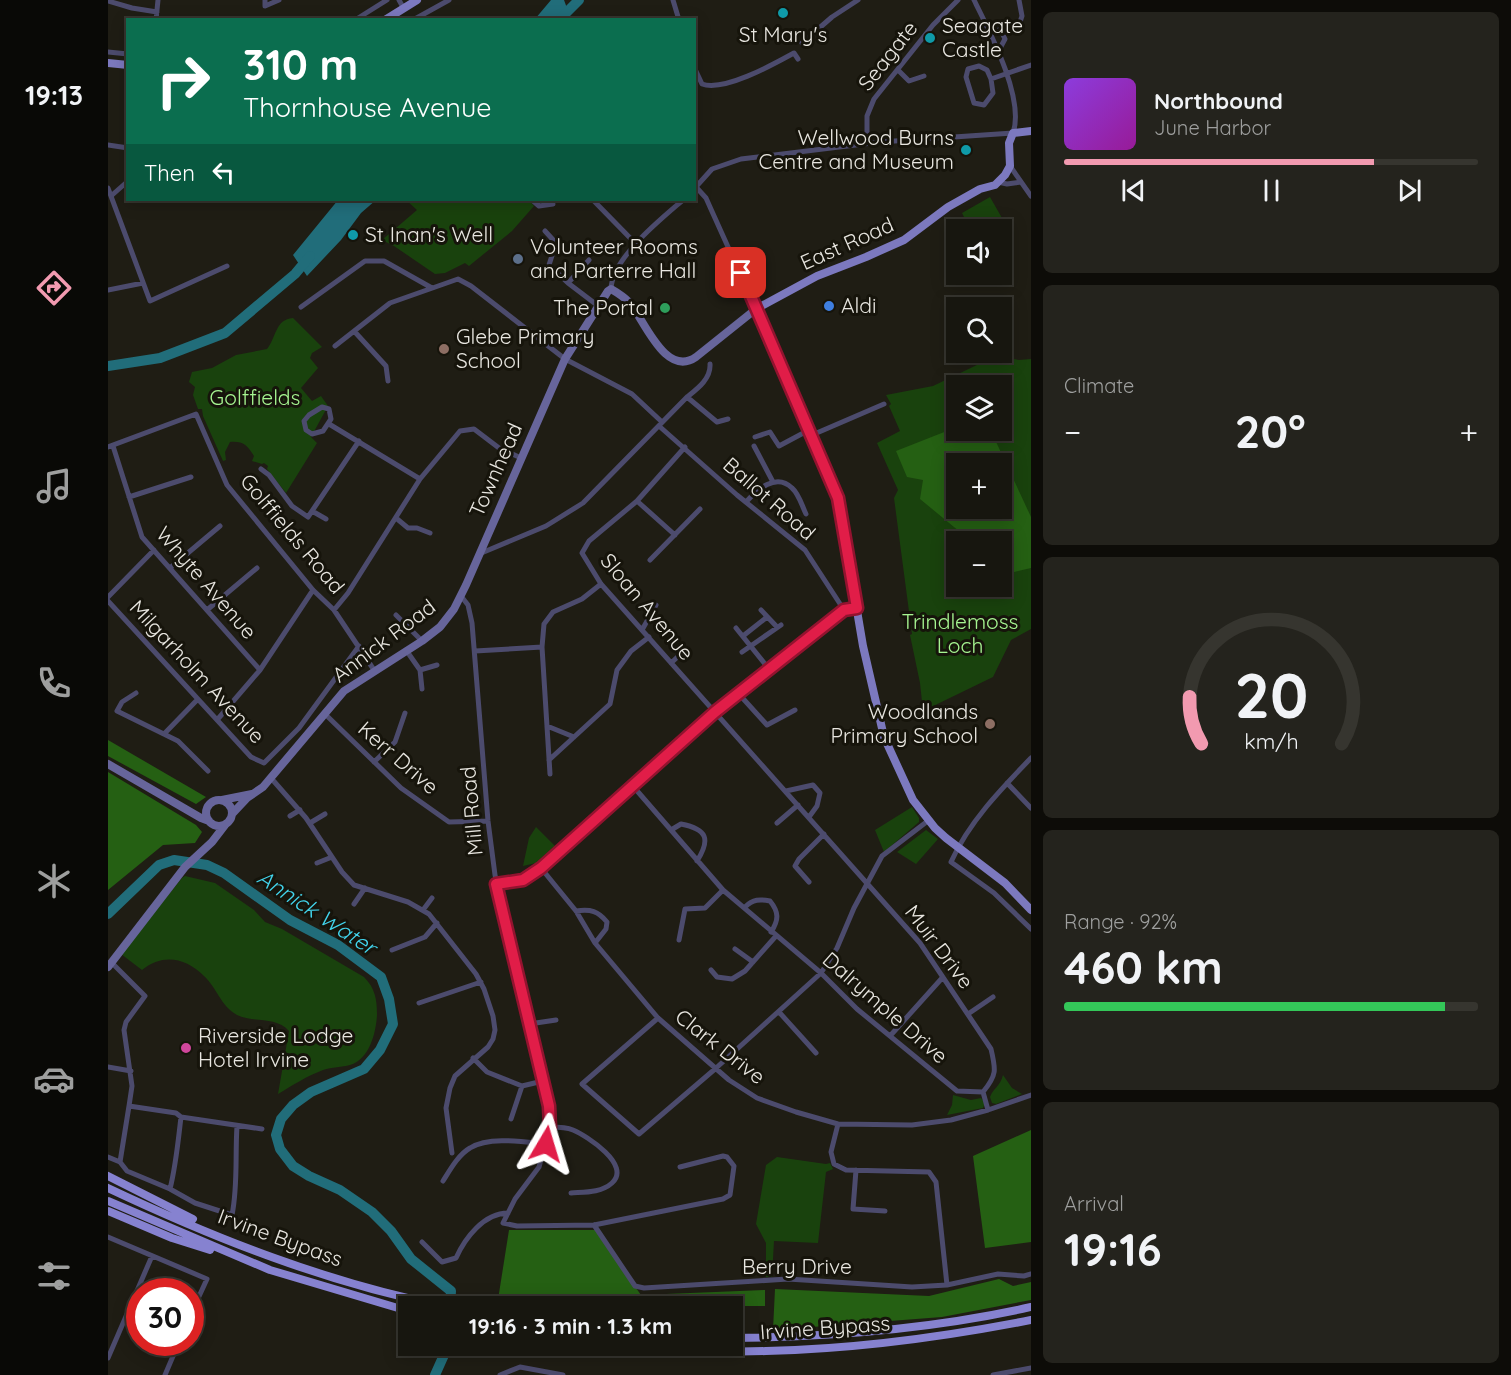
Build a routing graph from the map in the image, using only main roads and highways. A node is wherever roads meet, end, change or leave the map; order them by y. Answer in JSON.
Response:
{"nodes":[{"id":1,"x":417,"y":0,"type":"edge"},
{"id":2,"x":388,"y":18,"type":"edge"},
{"id":3,"x":108,"y":63,"type":"edge"},
{"id":4,"x":126,"y":65,"type":"edge"},
{"id":5,"x":1031,"y":131,"type":"edge"},
{"id":6,"x":756,"y":309,"type":"junction"},
{"id":7,"x":461,"y":596,"type":"joint"},
{"id":8,"x":108,"y":764,"type":"edge"},
{"id":9,"x":255,"y":793,"type":"junction"},
{"id":10,"x":222,"y":800,"type":"junction"},
{"id":11,"x":186,"y":808,"type":"junction"},
{"id":12,"x":207,"y":808,"type":"junction"},
{"id":13,"x":232,"y":814,"type":"junction"},
{"id":14,"x":210,"y":822,"type":"junction"},
{"id":15,"x":225,"y":825,"type":"junction"},
{"id":16,"x":212,"y":842,"type":"junction"},
{"id":17,"x":1031,"y":910,"type":"edge"},
{"id":18,"x":109,"y":964,"type":"edge"},
{"id":19,"x":108,"y":1176,"type":"edge"},
{"id":20,"x":108,"y":1188,"type":"edge"},
{"id":21,"x":108,"y":1201,"type":"edge"},
{"id":22,"x":108,"y":1211,"type":"edge"},
{"id":23,"x":271,"y":1258,"type":"junction"},
{"id":24,"x":270,"y":1270,"type":"junction"},
{"id":25,"x":402,"y":1296,"type":"edge"},
{"id":26,"x":1031,"y":1307,"type":"edge"},
{"id":27,"x":398,"y":1308,"type":"edge"},
{"id":28,"x":1031,"y":1320,"type":"edge"},
{"id":29,"x":743,"y":1338,"type":"edge"},
{"id":30,"x":743,"y":1352,"type":"edge"}],
"edges":[{"from":1,"to":2,"type":"main road"},
{"from":3,"to":4,"type":"main road"},
{"from":5,"to":6,"type":"main road","name":"East Road"},
{"from":6,"to":7,"type":"main road","name":"Townhead"},
{"from":6,"to":17,"type":"main road"},
{"from":7,"to":9,"type":"main road","name":"Annick Road"},
{"from":8,"to":11,"type":"main road"},
{"from":9,"to":10,"type":"main road"},
{"from":9,"to":13,"type":"main road","name":"Annick Road"},
{"from":10,"to":12,"type":"main road"},
{"from":10,"to":13,"type":"main road"},
{"from":11,"to":12,"type":"main road"},
{"from":11,"to":14,"type":"main road"},
{"from":12,"to":14,"type":"main road"},
{"from":13,"to":15,"type":"main road"},
{"from":14,"to":15,"type":"main road"},
{"from":14,"to":16,"type":"main road"},
{"from":15,"to":16,"type":"main road"},
{"from":16,"to":18,"type":"main road"},
{"from":19,"to":23,"type":"highway"},
{"from":20,"to":23,"type":"highway","name":"Irvine Bypass"},
{"from":21,"to":24,"type":"highway","name":"Irvine Bypass"},
{"from":22,"to":24,"type":"highway"},
{"from":23,"to":25,"type":"highway","name":"Irvine Bypass"},
{"from":24,"to":27,"type":"highway","name":"Irvine Bypass"},
{"from":26,"to":29,"type":"highway","name":"Irvine Bypass"},
{"from":28,"to":30,"type":"highway","name":"Irvine Bypass"}]}
